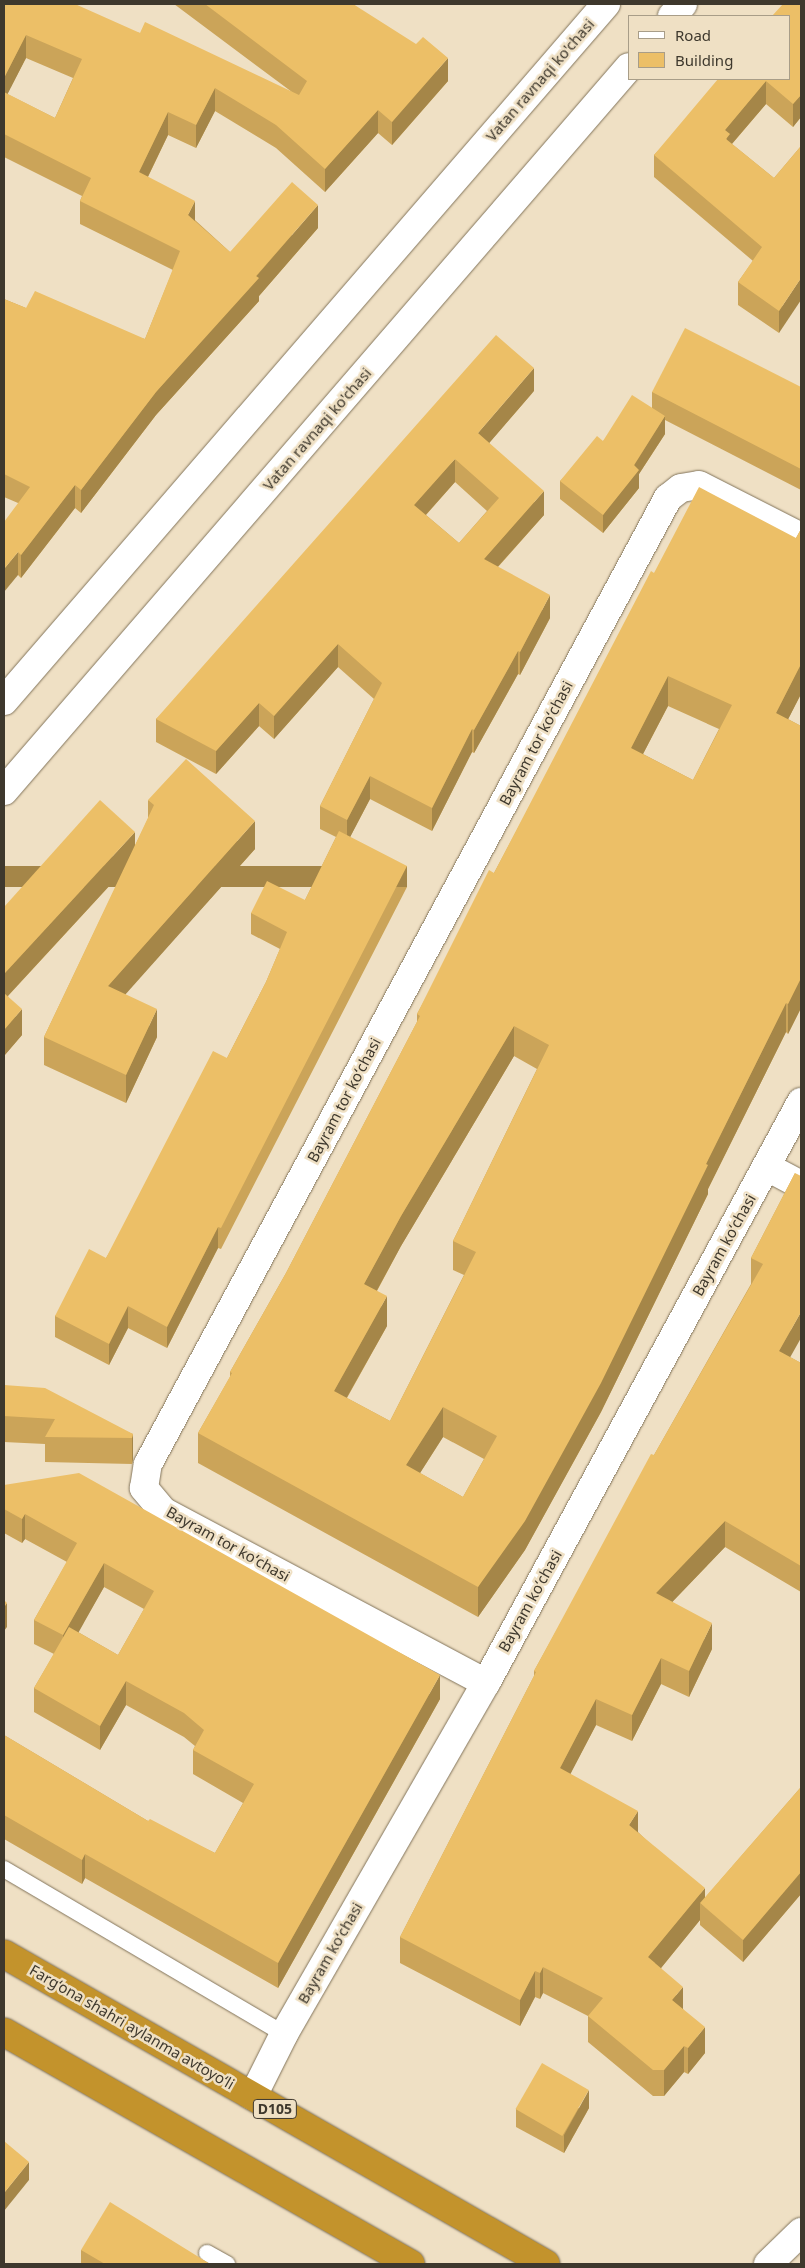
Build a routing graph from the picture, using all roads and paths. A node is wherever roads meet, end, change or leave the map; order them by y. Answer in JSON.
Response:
{"nodes":[{"id":1,"x":606,"y":4,"type":"edge"},
{"id":2,"x":683,"y":4,"type":"edge"},
{"id":3,"x":673,"y":15,"type":"edge"},
{"id":4,"x":628,"y":68,"type":"edge"},
{"id":5,"x":801,"y":537,"type":"edge"},
{"id":6,"x":4,"y":702,"type":"edge"},
{"id":7,"x":4,"y":791,"type":"edge"},
{"id":8,"x":801,"y":1102,"type":"edge"},
{"id":9,"x":767,"y":1167,"type":"junction"},
{"id":10,"x":801,"y":1185,"type":"edge"},
{"id":11,"x":486,"y":1683,"type":"junction"},
{"id":12,"x":4,"y":1869,"type":"edge"},
{"id":13,"x":4,"y":1954,"type":"edge"},
{"id":14,"x":4,"y":2032,"type":"edge"},
{"id":15,"x":284,"y":2034,"type":"junction"},
{"id":16,"x":253,"y":2096,"type":"junction"},
{"id":17,"x":801,"y":2232,"type":"edge"},
{"id":18,"x":207,"y":2253,"type":"dead end"},
{"id":19,"x":227,"y":2264,"type":"edge"},
{"id":20,"x":411,"y":2264,"type":"edge"},
{"id":21,"x":546,"y":2264,"type":"edge"},
{"id":22,"x":768,"y":2264,"type":"edge"}],
"edges":[{"from":1,"to":6,"type":"street","name":"Vatan ravnaqi ko'chasi"},
{"from":2,"to":3,"type":"street"},
{"from":4,"to":7,"type":"street","name":"Vatan ravnaqi ko'chasi"},
{"from":5,"to":11,"type":"street","name":"Bayram tor koʻchasi"},
{"from":8,"to":9,"type":"street","name":"Bayram koʻchasi"},
{"from":9,"to":10,"type":"street"},
{"from":9,"to":11,"type":"street","name":"Bayram koʻchasi"},
{"from":11,"to":15,"type":"street","name":"Bayram koʻchasi"},
{"from":12,"to":15,"type":"lane"},
{"from":13,"to":16,"type":"highway","name":"Farg‘ona shahri aylanma avtoyo‘li","number":"D105"},
{"from":14,"to":20,"type":"highway"},
{"from":15,"to":16,"type":"street","name":"Bayram koʻchasi"},
{"from":16,"to":21,"type":"highway","name":"Farg‘ona shahri aylanma avtoyo‘li","number":"D105"},
{"from":17,"to":22,"type":"street"},
{"from":18,"to":19,"type":"lane"}]}
